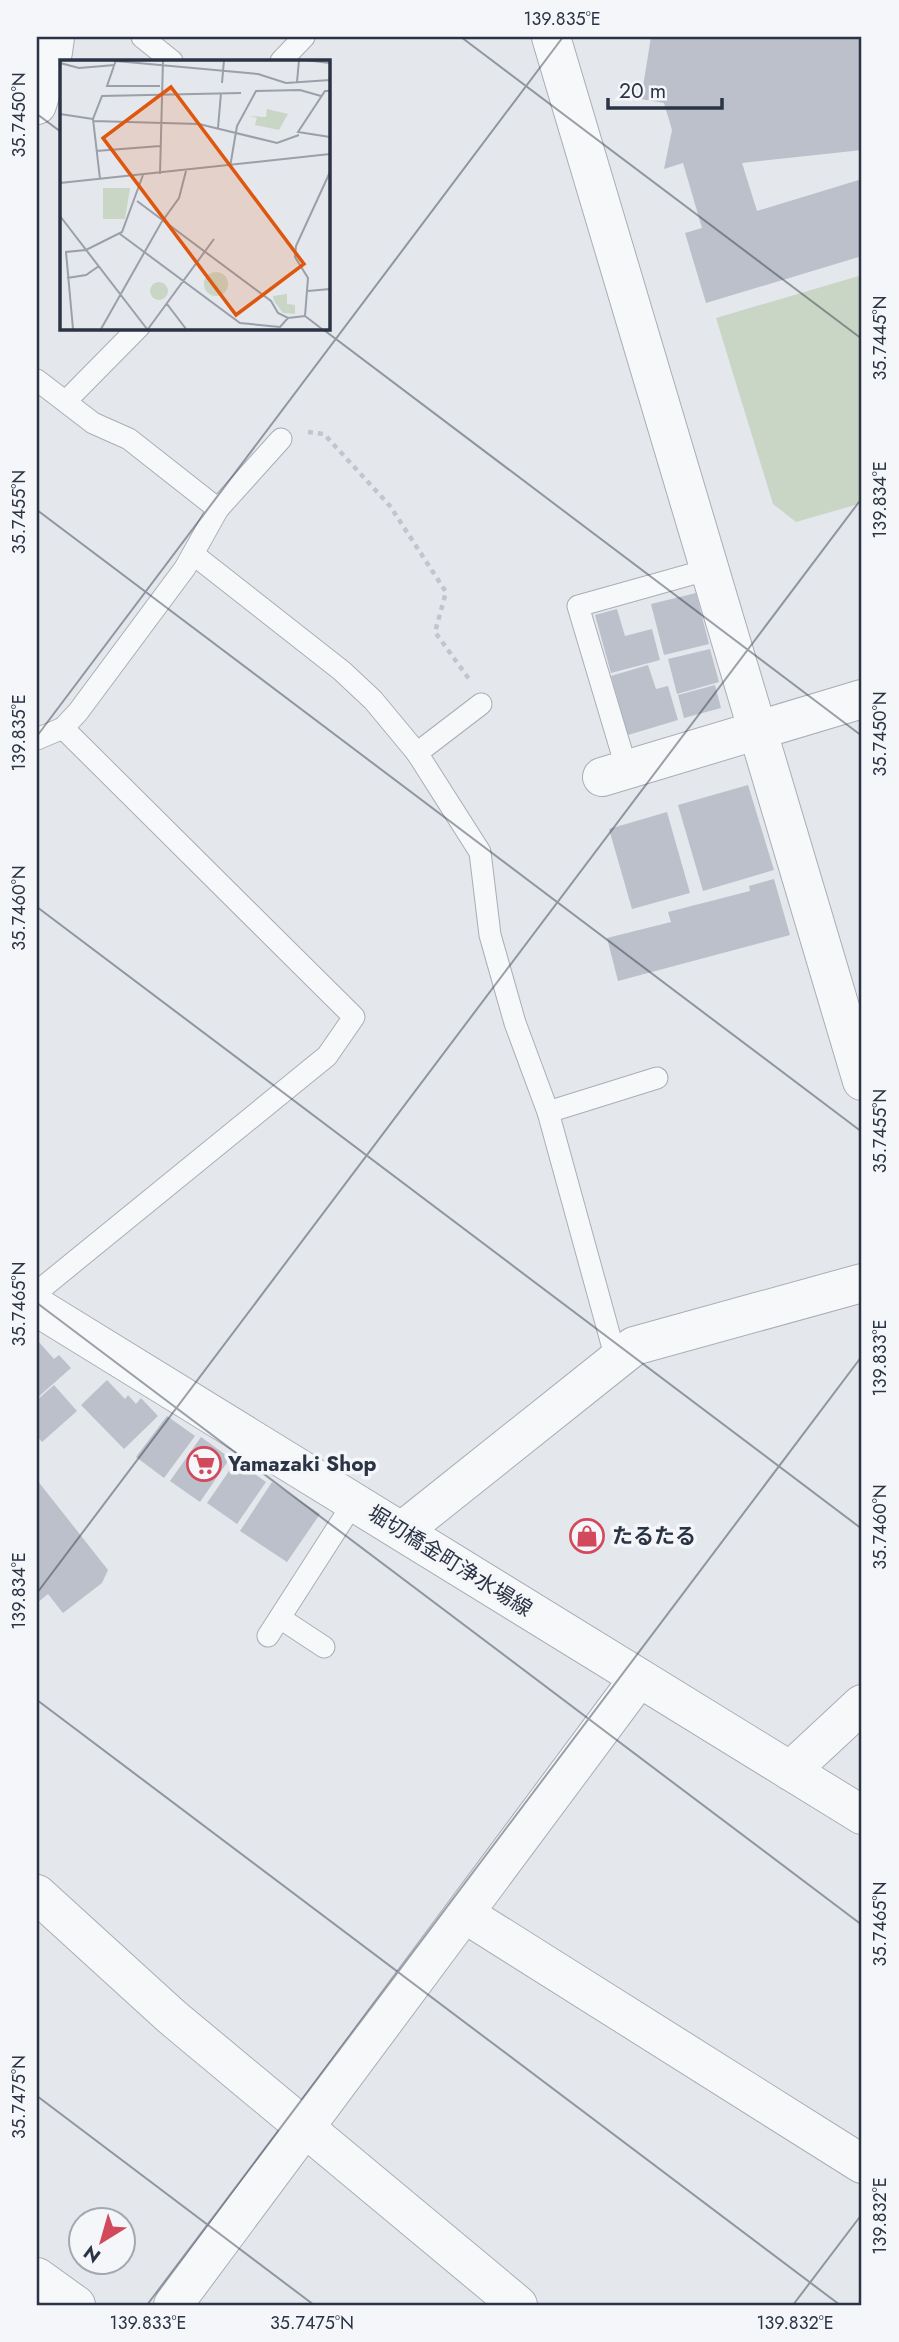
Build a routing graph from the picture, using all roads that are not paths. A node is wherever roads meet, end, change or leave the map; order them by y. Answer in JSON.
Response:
{"nodes":[{"id":1,"x":55,"y":37,"type":"edge"},
{"id":2,"x":142,"y":37,"type":"edge"},
{"id":3,"x":304,"y":37,"type":"edge"},
{"id":4,"x":551,"y":37,"type":"edge"},
{"id":5,"x":171,"y":60,"type":"edge"},
{"id":6,"x":282,"y":60,"type":"edge"},
{"id":7,"x":37,"y":105,"type":"edge"},
{"id":8,"x":137,"y":329,"type":"edge"},
{"id":9,"x":37,"y":380,"type":"edge"},
{"id":10,"x":67,"y":400,"type":"junction"},
{"id":11,"x":281,"y":439,"type":"road end"},
{"id":12,"x":218,"y":509,"type":"junction"},
{"id":13,"x":193,"y":554,"type":"junction"},
{"id":14,"x":710,"y":569,"type":"junction"},
{"id":15,"x":862,"y":699,"type":"edge"},
{"id":16,"x":481,"y":704,"type":"road end"},
{"id":17,"x":63,"y":728,"type":"junction"},
{"id":18,"x":758,"y":730,"type":"junction"},
{"id":19,"x":37,"y":739,"type":"edge"},
{"id":20,"x":417,"y":753,"type":"junction"},
{"id":21,"x":614,"y":774,"type":"joint"},
{"id":22,"x":657,"y":1078,"type":"dead end"},
{"id":23,"x":862,"y":1081,"type":"edge"},
{"id":24,"x":548,"y":1112,"type":"junction"},
{"id":25,"x":862,"y":1283,"type":"edge"},
{"id":26,"x":37,"y":1293,"type":"edge"},
{"id":27,"x":37,"y":1307,"type":"edge"},
{"id":28,"x":616,"y":1359,"type":"junction"},
{"id":29,"x":354,"y":1502,"type":"junction"},
{"id":30,"x":402,"y":1531,"type":"junction"},
{"id":31,"x":280,"y":1618,"type":"junction"},
{"id":32,"x":268,"y":1636,"type":"dead end"},
{"id":33,"x":324,"y":1647,"type":"dead end"},
{"id":34,"x":639,"y":1678,"type":"junction"},
{"id":35,"x":862,"y":1704,"type":"edge"},
{"id":36,"x":790,"y":1771,"type":"junction"},
{"id":37,"x":862,"y":1815,"type":"edge"},
{"id":38,"x":37,"y":1894,"type":"edge"},
{"id":39,"x":465,"y":1914,"type":"junction"},
{"id":40,"x":307,"y":2129,"type":"junction"},
{"id":41,"x":862,"y":2164,"type":"edge"},
{"id":42,"x":37,"y":2277,"type":"edge"},
{"id":43,"x":76,"y":2305,"type":"edge"},
{"id":44,"x":173,"y":2305,"type":"edge"},
{"id":45,"x":518,"y":2305,"type":"edge"}],
"edges":[{"from":1,"to":7,"type":"street"},
{"from":2,"to":5,"type":"lane"},
{"from":3,"to":6,"type":"lane"},
{"from":4,"to":14,"type":"street"},
{"from":8,"to":10,"type":"lane"},
{"from":9,"to":10,"type":"lane"},
{"from":10,"to":12,"type":"lane"},
{"from":11,"to":12,"type":"lane"},
{"from":12,"to":13,"type":"lane"},
{"from":13,"to":17,"type":"lane"},
{"from":13,"to":20,"type":"lane"},
{"from":14,"to":18,"type":"street"},
{"from":14,"to":21,"type":"lane"},
{"from":15,"to":18,"type":"street"},
{"from":16,"to":20,"type":"lane"},
{"from":17,"to":19,"type":"lane"},
{"from":17,"to":26,"type":"lane"},
{"from":18,"to":21,"type":"street"},
{"from":18,"to":23,"type":"street"},
{"from":20,"to":24,"type":"lane"},
{"from":22,"to":24,"type":"lane"},
{"from":24,"to":28,"type":"lane"},
{"from":25,"to":28,"type":"street"},
{"from":27,"to":29,"type":"street","name":"堀切橋金町浄水場線"},
{"from":28,"to":30,"type":"street"},
{"from":29,"to":30,"type":"street","name":"堀切橋金町浄水場線"},
{"from":29,"to":31,"type":"lane"},
{"from":30,"to":34,"type":"street","name":"堀切橋金町浄水場線"},
{"from":31,"to":32,"type":"lane"},
{"from":31,"to":33,"type":"lane"},
{"from":34,"to":36,"type":"street","name":"堀切橋金町浄水場線"},
{"from":34,"to":39,"type":"street"},
{"from":35,"to":36,"type":"street"},
{"from":36,"to":37,"type":"street","name":"堀切橋金町浄水場線"},
{"from":38,"to":40,"type":"street"},
{"from":39,"to":40,"type":"street"},
{"from":39,"to":41,"type":"street"},
{"from":40,"to":44,"type":"street"},
{"from":40,"to":45,"type":"street"},
{"from":42,"to":43,"type":"street"}]}
